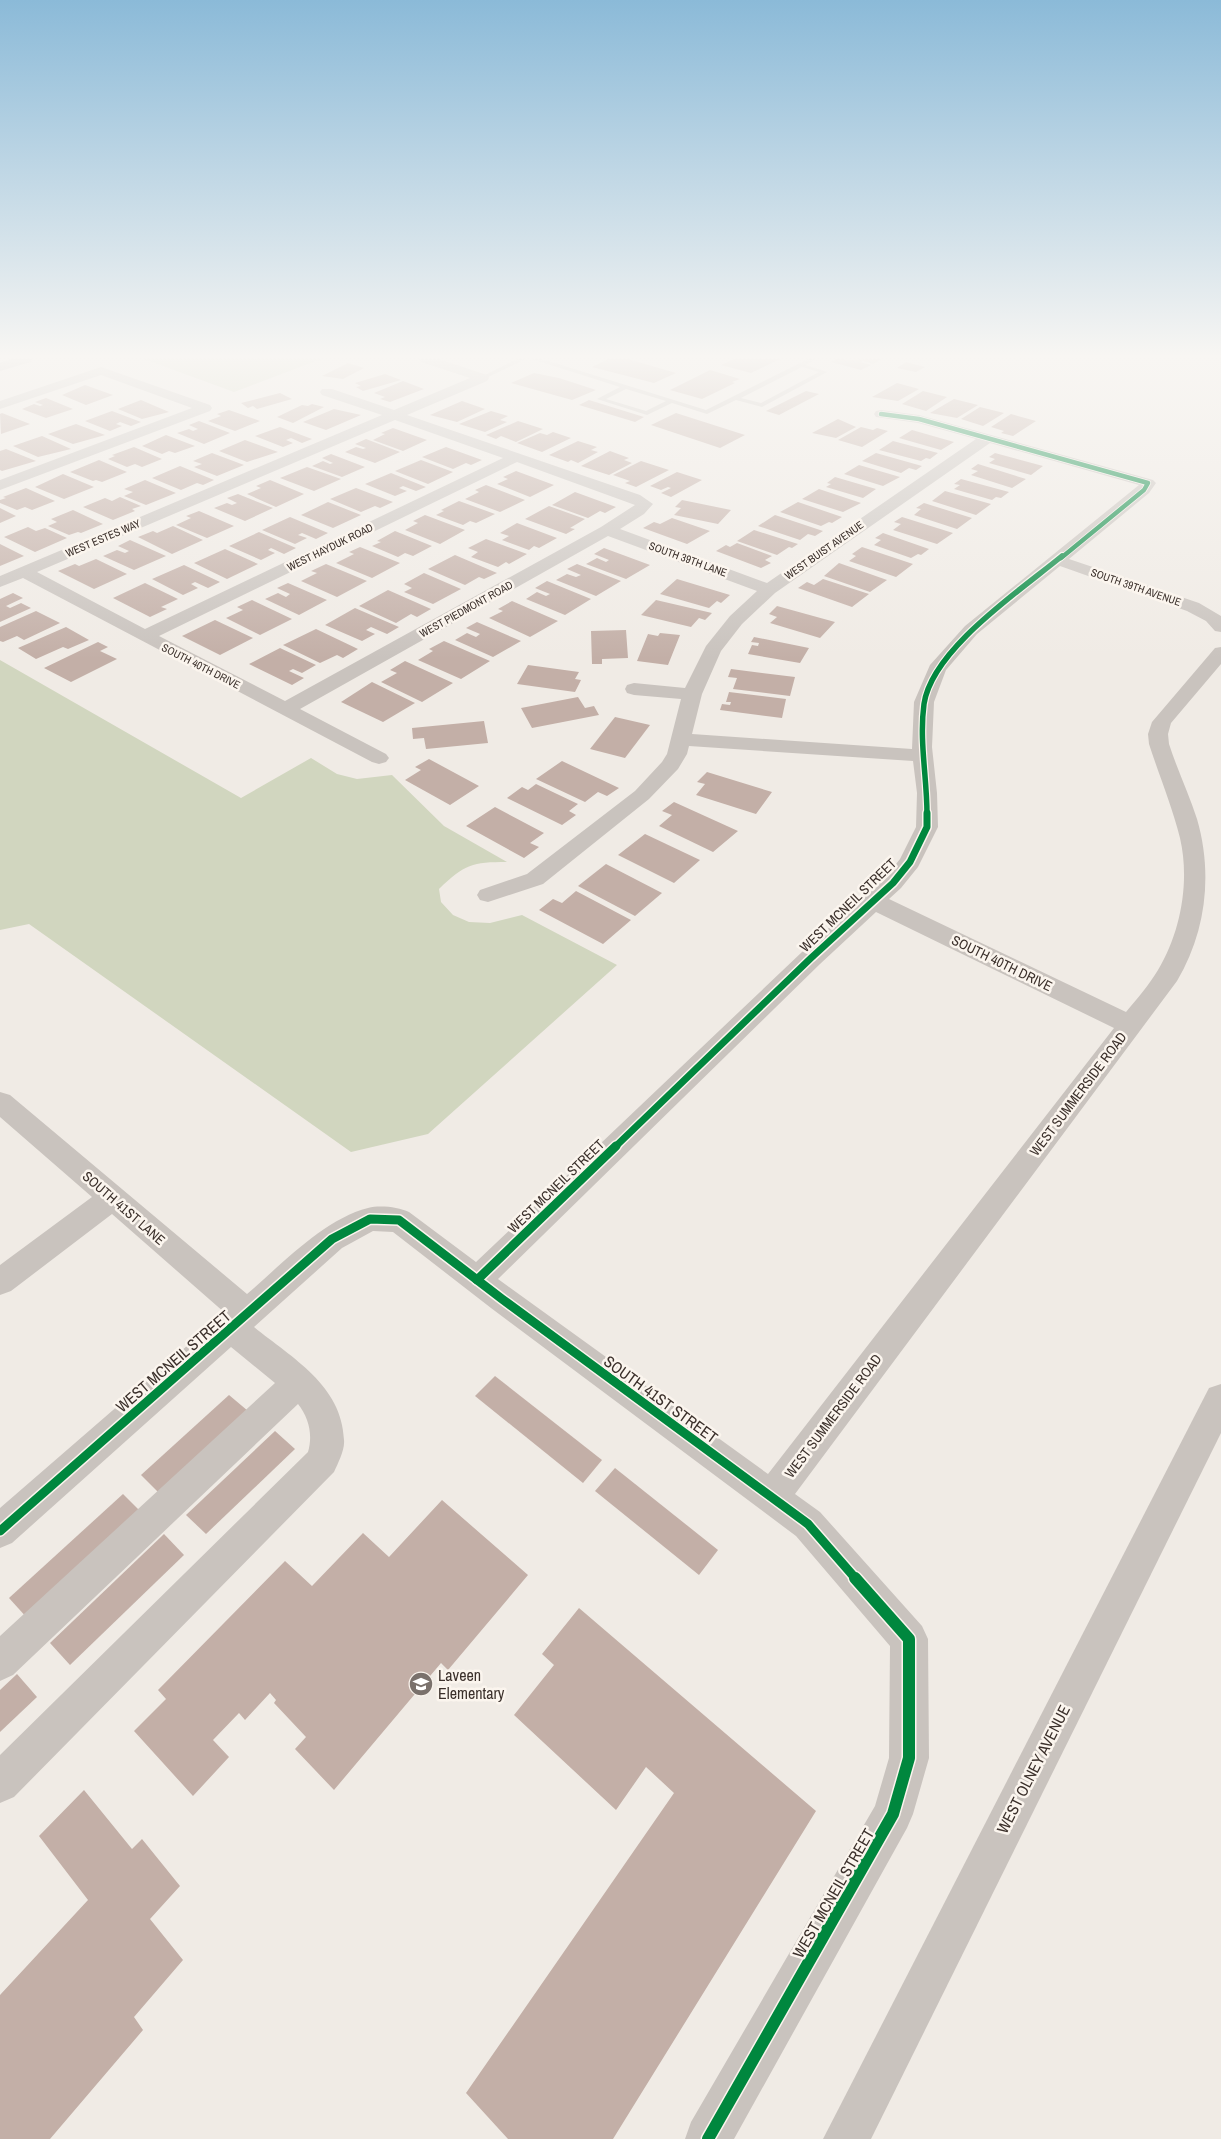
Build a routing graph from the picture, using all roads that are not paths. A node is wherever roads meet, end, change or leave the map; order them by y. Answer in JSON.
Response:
{"nodes":[{"id":1,"x":71,"y":459,"type":"edge"},
{"id":2,"x":289,"y":459,"type":"edge"},
{"id":3,"x":512,"y":459,"type":"edge"},
{"id":4,"x":521,"y":459,"type":"edge"},
{"id":5,"x":958,"y":459,"type":"edge"},
{"id":6,"x":1062,"y":459,"type":"edge"},
{"id":7,"x":0,"y":486,"type":"edge"},
{"id":8,"x":607,"y":530,"type":"junction"},
{"id":9,"x":1058,"y":560,"type":"junction"},
{"id":10,"x":23,"y":572,"type":"junction"},
{"id":11,"x":0,"y":582,"type":"edge"},
{"id":12,"x":770,"y":589,"type":"junction"},
{"id":13,"x":1216,"y":622,"type":"edge"},
{"id":14,"x":144,"y":636,"type":"junction"},
{"id":15,"x":1221,"y":652,"type":"edge"},
{"id":16,"x":634,"y":689,"type":"dead end"},
{"id":17,"x":692,"y":694,"type":"junction"},
{"id":18,"x":284,"y":710,"type":"junction"},
{"id":19,"x":681,"y":739,"type":"junction"},
{"id":20,"x":923,"y":756,"type":"junction"},
{"id":21,"x":380,"y":758,"type":"dead end"},
{"id":22,"x":488,"y":895,"type":"dead end"},
{"id":23,"x":873,"y":901,"type":"junction"},
{"id":24,"x":1130,"y":1025,"type":"junction"},
{"id":25,"x":0,"y":1102,"type":"edge"},
{"id":26,"x":112,"y":1198,"type":"junction"},
{"id":27,"x":370,"y":1219,"type":"joint"},
{"id":28,"x":477,"y":1280,"type":"junction"},
{"id":29,"x":0,"y":1282,"type":"edge"},
{"id":30,"x":239,"y":1321,"type":"junction"},
{"id":31,"x":299,"y":1382,"type":"junction"},
{"id":32,"x":1221,"y":1399,"type":"edge"},
{"id":33,"x":772,"y":1497,"type":"junction"},
{"id":34,"x":0,"y":1532,"type":"edge"},
{"id":35,"x":909,"y":1639,"type":"joint"},
{"id":36,"x":0,"y":1662,"type":"edge"},
{"id":37,"x":0,"y":1783,"type":"edge"},
{"id":38,"x":708,"y":2139,"type":"edge"},
{"id":39,"x":846,"y":2139,"type":"edge"}],
"edges":[{"from":1,"to":7,"type":"street"},
{"from":2,"to":10,"type":"street","name":"WEST ESTES WAY"},
{"from":3,"to":14,"type":"street","name":"WEST HAYDUK ROAD"},
{"from":4,"to":8,"type":"street","name":"WEST PIEDMONT ROAD"},
{"from":5,"to":12,"type":"street","name":"WEST BUIST AVENUE"},
{"from":6,"to":9,"type":"street","name":"WEST MCNEIL STREET"},
{"from":8,"to":12,"type":"street","name":"SOUTH 39TH LANE"},
{"from":8,"to":18,"type":"street","name":"WEST PIEDMONT ROAD"},
{"from":9,"to":13,"type":"street","name":"SOUTH 39TH AVENUE"},
{"from":9,"to":20,"type":"street","name":"WEST MCNEIL STREET"},
{"from":10,"to":11,"type":"street","name":"WEST ESTES WAY"},
{"from":10,"to":14,"type":"street","name":"SOUTH 40TH DRIVE"},
{"from":12,"to":17,"type":"street","name":"WEST BUIST AVENUE"},
{"from":14,"to":18,"type":"street","name":"SOUTH 40TH DRIVE"},
{"from":15,"to":24,"type":"street","name":"WEST SUMMERSIDE ROAD"},
{"from":16,"to":17,"type":"street"},
{"from":17,"to":19,"type":"street","name":"WEST BUIST AVENUE"},
{"from":18,"to":21,"type":"street","name":"SOUTH 40TH DRIVE"},
{"from":19,"to":20,"type":"street"},
{"from":19,"to":22,"type":"street","name":"WEST BUIST AVENUE"},
{"from":20,"to":23,"type":"street","name":"WEST MCNEIL STREET"},
{"from":23,"to":24,"type":"street","name":"SOUTH 40TH DRIVE"},
{"from":23,"to":28,"type":"street","name":"WEST MCNEIL STREET"},
{"from":24,"to":33,"type":"street","name":"WEST SUMMERSIDE ROAD"},
{"from":25,"to":26,"type":"street","name":"SOUTH 41ST LANE"},
{"from":26,"to":29,"type":"street"},
{"from":26,"to":30,"type":"street","name":"SOUTH 41ST LANE"},
{"from":27,"to":28,"type":"street","name":"SOUTH 41ST STREET"},
{"from":27,"to":30,"type":"street","name":"WEST MCNEIL STREET"},
{"from":28,"to":33,"type":"street","name":"SOUTH 41ST STREET"},
{"from":30,"to":31,"type":"street","name":"SOUTH 41ST LANE"},
{"from":30,"to":34,"type":"street","name":"WEST MCNEIL STREET"},
{"from":31,"to":36,"type":"street"},
{"from":31,"to":37,"type":"street","name":"SOUTH 41ST LANE"},
{"from":32,"to":39,"type":"street","name":"WEST OLNEY AVENUE"},
{"from":33,"to":35,"type":"street","name":"SOUTH 41ST STREET"},
{"from":35,"to":38,"type":"street","name":"WEST MCNEIL STREET"}]}
